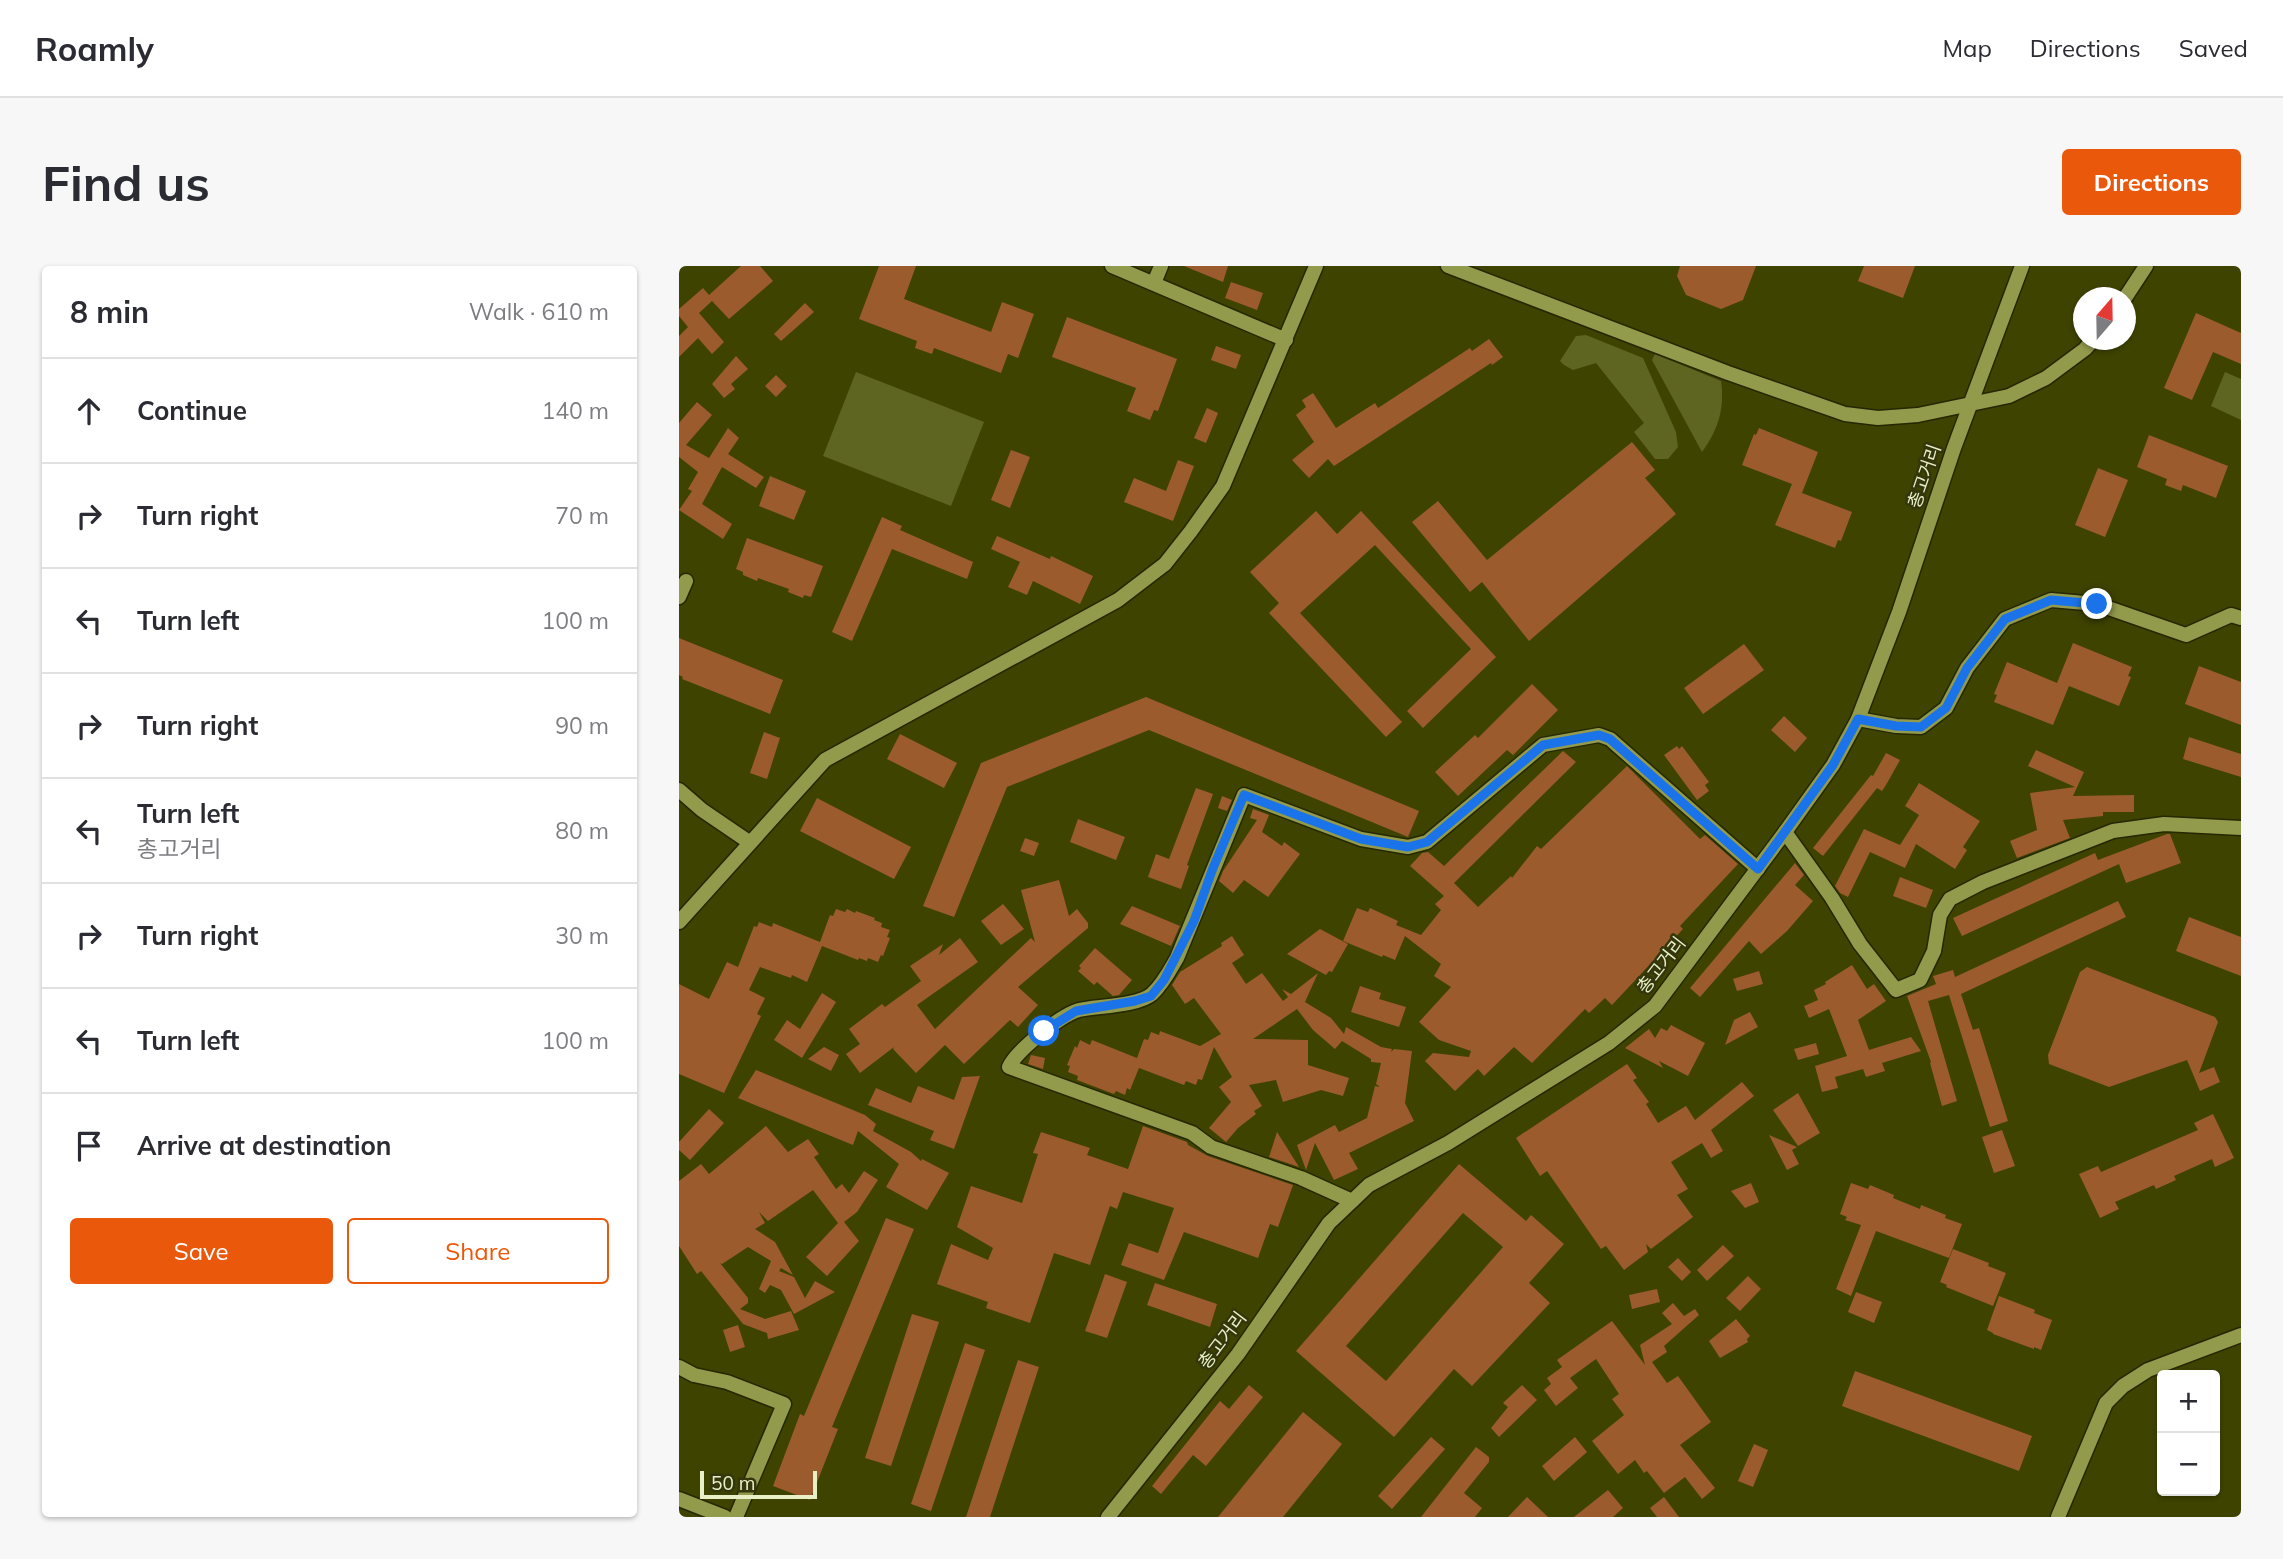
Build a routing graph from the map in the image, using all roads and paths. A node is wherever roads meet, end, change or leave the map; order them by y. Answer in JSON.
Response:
{"nodes":[{"id":1,"x":1112,"y":266,"type":"edge"},
{"id":2,"x":1161,"y":266,"type":"edge"},
{"id":3,"x":1317,"y":266,"type":"edge"},
{"id":4,"x":1448,"y":266,"type":"edge"},
{"id":5,"x":2022,"y":266,"type":"edge"},
{"id":6,"x":2146,"y":266,"type":"edge"},
{"id":7,"x":1154,"y":283,"type":"junction"},
{"id":8,"x":2132,"y":287,"type":"edge"},
{"id":9,"x":1286,"y":340,"type":"junction"},
{"id":10,"x":2084,"y":350,"type":"edge"},
{"id":11,"x":1972,"y":402,"type":"junction"},
{"id":12,"x":686,"y":581,"type":"dead end"},
{"id":13,"x":679,"y":597,"type":"edge"},
{"id":14,"x":2241,"y":618,"type":"edge"},
{"id":15,"x":1858,"y":719,"type":"junction"},
{"id":16,"x":679,"y":790,"type":"edge"},
{"id":17,"x":2241,"y":828,"type":"edge"},
{"id":18,"x":1786,"y":832,"type":"junction"},
{"id":19,"x":750,"y":842,"type":"junction"},
{"id":20,"x":1758,"y":869,"type":"junction"},
{"id":21,"x":679,"y":922,"type":"edge"},
{"id":22,"x":1352,"y":1201,"type":"junction"},
{"id":23,"x":2241,"y":1335,"type":"edge"},
{"id":24,"x":679,"y":1367,"type":"edge"},
{"id":25,"x":679,"y":1499,"type":"edge"},
{"id":26,"x":725,"y":1517,"type":"edge"},
{"id":27,"x":736,"y":1517,"type":"edge"},
{"id":28,"x":1108,"y":1517,"type":"edge"},
{"id":29,"x":2058,"y":1517,"type":"edge"}],
"edges":[{"from":1,"to":7,"type":"street"},
{"from":2,"to":7,"type":"street"},
{"from":3,"to":9,"type":"street"},
{"from":4,"to":11,"type":"street"},
{"from":5,"to":11,"type":"street","name":"총고거리"},
{"from":6,"to":8,"type":"street"},
{"from":7,"to":9,"type":"street"},
{"from":9,"to":19,"type":"street"},
{"from":10,"to":11,"type":"street"},
{"from":11,"to":15,"type":"street","name":"총고거리"},
{"from":12,"to":13,"type":"street"},
{"from":14,"to":15,"type":"street"},
{"from":15,"to":18,"type":"street","name":"총고거리"},
{"from":16,"to":19,"type":"street"},
{"from":17,"to":18,"type":"street"},
{"from":18,"to":20,"type":"street","name":"총고거리"},
{"from":19,"to":21,"type":"street"},
{"from":20,"to":22,"type":"street","name":"총고거리"},
{"from":20,"to":22,"type":"street"},
{"from":22,"to":28,"type":"street","name":"총고거리"},
{"from":23,"to":29,"type":"street"},
{"from":24,"to":27,"type":"street"},
{"from":25,"to":26,"type":"street"}]}
